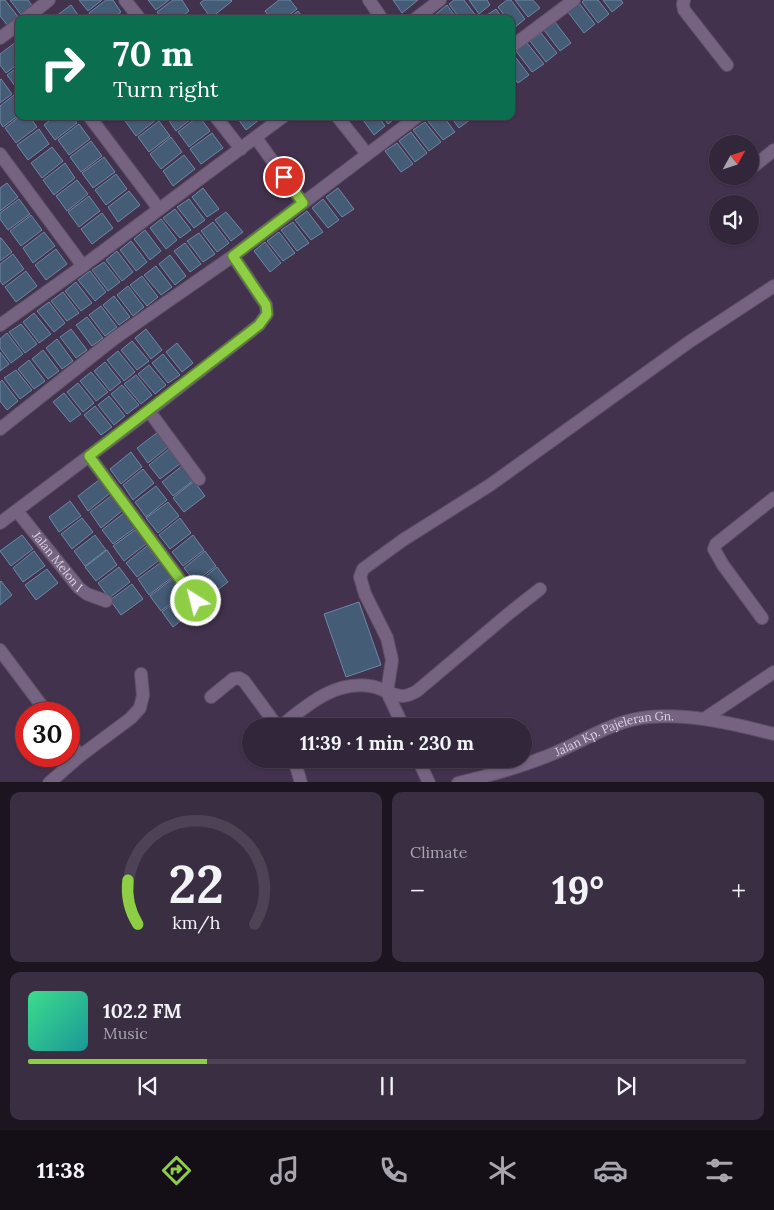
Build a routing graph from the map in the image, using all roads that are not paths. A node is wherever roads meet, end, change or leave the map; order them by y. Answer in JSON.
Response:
{"nodes":[{"id":1,"x":50,"y":0,"type":"edge"},
{"id":2,"x":125,"y":0,"type":"edge"},
{"id":3,"x":369,"y":0,"type":"edge"},
{"id":4,"x":440,"y":0,"type":"edge"},
{"id":5,"x":574,"y":0,"type":"edge"},
{"id":6,"x":684,"y":0,"type":"edge"},
{"id":7,"x":30,"y":15,"type":"edge"},
{"id":8,"x":137,"y":15,"type":"edge"},
{"id":9,"x":379,"y":15,"type":"edge"},
{"id":10,"x":420,"y":15,"type":"edge"},
{"id":11,"x":15,"y":27,"type":"edge"},
{"id":12,"x":0,"y":38,"type":"edge"},
{"id":13,"x":515,"y":44,"type":"edge"},
{"id":14,"x":727,"y":65,"type":"dead end"},
{"id":15,"x":92,"y":120,"type":"edge"},
{"id":16,"x":218,"y":120,"type":"edge"},
{"id":17,"x":279,"y":120,"type":"edge"},
{"id":18,"x":340,"y":120,"type":"edge"},
{"id":19,"x":413,"y":120,"type":"edge"},
{"id":20,"x":256,"y":138,"type":"junction"},
{"id":21,"x":241,"y":149,"type":"junction"},
{"id":22,"x":774,"y":150,"type":"edge"},
{"id":23,"x":0,"y":154,"type":"edge"},
{"id":24,"x":367,"y":154,"type":"junction"},
{"id":25,"x":759,"y":162,"type":"edge"},
{"id":26,"x":303,"y":203,"type":"junction"},
{"id":27,"x":159,"y":209,"type":"junction"},
{"id":28,"x":233,"y":256,"type":"junction"},
{"id":29,"x":83,"y":266,"type":"junction"},
{"id":30,"x":774,"y":286,"type":"edge"},
{"id":31,"x":2,"y":320,"type":"edge"},
{"id":32,"x":149,"y":411,"type":"junction"},
{"id":33,"x":0,"y":429,"type":"edge"},
{"id":34,"x":89,"y":456,"type":"junction"},
{"id":35,"x":199,"y":479,"type":"dead end"},
{"id":36,"x":774,"y":499,"type":"edge"},
{"id":37,"x":17,"y":511,"type":"junction"},
{"id":38,"x":0,"y":523,"type":"edge"},
{"id":39,"x":540,"y":589,"type":"dead end"},
{"id":40,"x":106,"y":601,"type":"dead end"},
{"id":41,"x":196,"y":601,"type":"dead end"},
{"id":42,"x":762,"y":618,"type":"dead end"},
{"id":43,"x":0,"y":650,"type":"edge"},
{"id":44,"x":774,"y":672,"type":"edge"},
{"id":45,"x":140,"y":674,"type":"dead end"},
{"id":46,"x":387,"y":692,"type":"junction"},
{"id":47,"x":211,"y":697,"type":"dead end"},
{"id":48,"x":39,"y":702,"type":"edge"},
{"id":49,"x":271,"y":718,"type":"edge"},
{"id":50,"x":291,"y":718,"type":"edge"},
{"id":51,"x":399,"y":718,"type":"edge"},
{"id":52,"x":704,"y":719,"type":"junction"},
{"id":53,"x":774,"y":734,"type":"edge"},
{"id":54,"x":80,"y":756,"type":"edge"},
{"id":55,"x":67,"y":767,"type":"edge"},
{"id":56,"x":297,"y":768,"type":"edge"},
{"id":57,"x":422,"y":768,"type":"edge"},
{"id":58,"x":49,"y":782,"type":"edge"},
{"id":59,"x":302,"y":782,"type":"edge"},
{"id":60,"x":429,"y":782,"type":"edge"},
{"id":61,"x":458,"y":782,"type":"edge"}],
"edges":[{"from":1,"to":7,"type":"street"},
{"from":2,"to":8,"type":"street"},
{"from":3,"to":9,"type":"street"},
{"from":4,"to":10,"type":"street"},
{"from":5,"to":13,"type":"street"},
{"from":6,"to":14,"type":"street"},
{"from":11,"to":12,"type":"street"},
{"from":15,"to":27,"type":"street"},
{"from":16,"to":21,"type":"street"},
{"from":17,"to":20,"type":"street"},
{"from":18,"to":24,"type":"street"},
{"from":19,"to":24,"type":"street"},
{"from":20,"to":21,"type":"street"},
{"from":20,"to":26,"type":"street"},
{"from":21,"to":27,"type":"street"},
{"from":22,"to":25,"type":"street"},
{"from":23,"to":29,"type":"street"},
{"from":24,"to":26,"type":"street"},
{"from":26,"to":28,"type":"street"},
{"from":27,"to":29,"type":"street"},
{"from":28,"to":32,"type":"street"},
{"from":28,"to":33,"type":"street"},
{"from":29,"to":31,"type":"street"},
{"from":30,"to":46,"type":"street"},
{"from":32,"to":34,"type":"street"},
{"from":32,"to":35,"type":"street"},
{"from":34,"to":37,"type":"street"},
{"from":34,"to":41,"type":"street"},
{"from":36,"to":42,"type":"street"},
{"from":37,"to":38,"type":"street"},
{"from":37,"to":40,"type":"street","name":"Jalan Melon I"},
{"from":39,"to":46,"type":"street"},
{"from":43,"to":48,"type":"street"},
{"from":44,"to":52,"type":"street"},
{"from":45,"to":54,"type":"street"},
{"from":46,"to":50,"type":"street"},
{"from":46,"to":51,"type":"street"},
{"from":47,"to":49,"type":"street"},
{"from":52,"to":53,"type":"street","name":"Jalan Kp. Pajeleran Gn."},
{"from":52,"to":61,"type":"street","name":"Jalan Kp. Pajeleran Gn."},
{"from":55,"to":58,"type":"street"},
{"from":56,"to":59,"type":"street"},
{"from":57,"to":60,"type":"street"}]}
